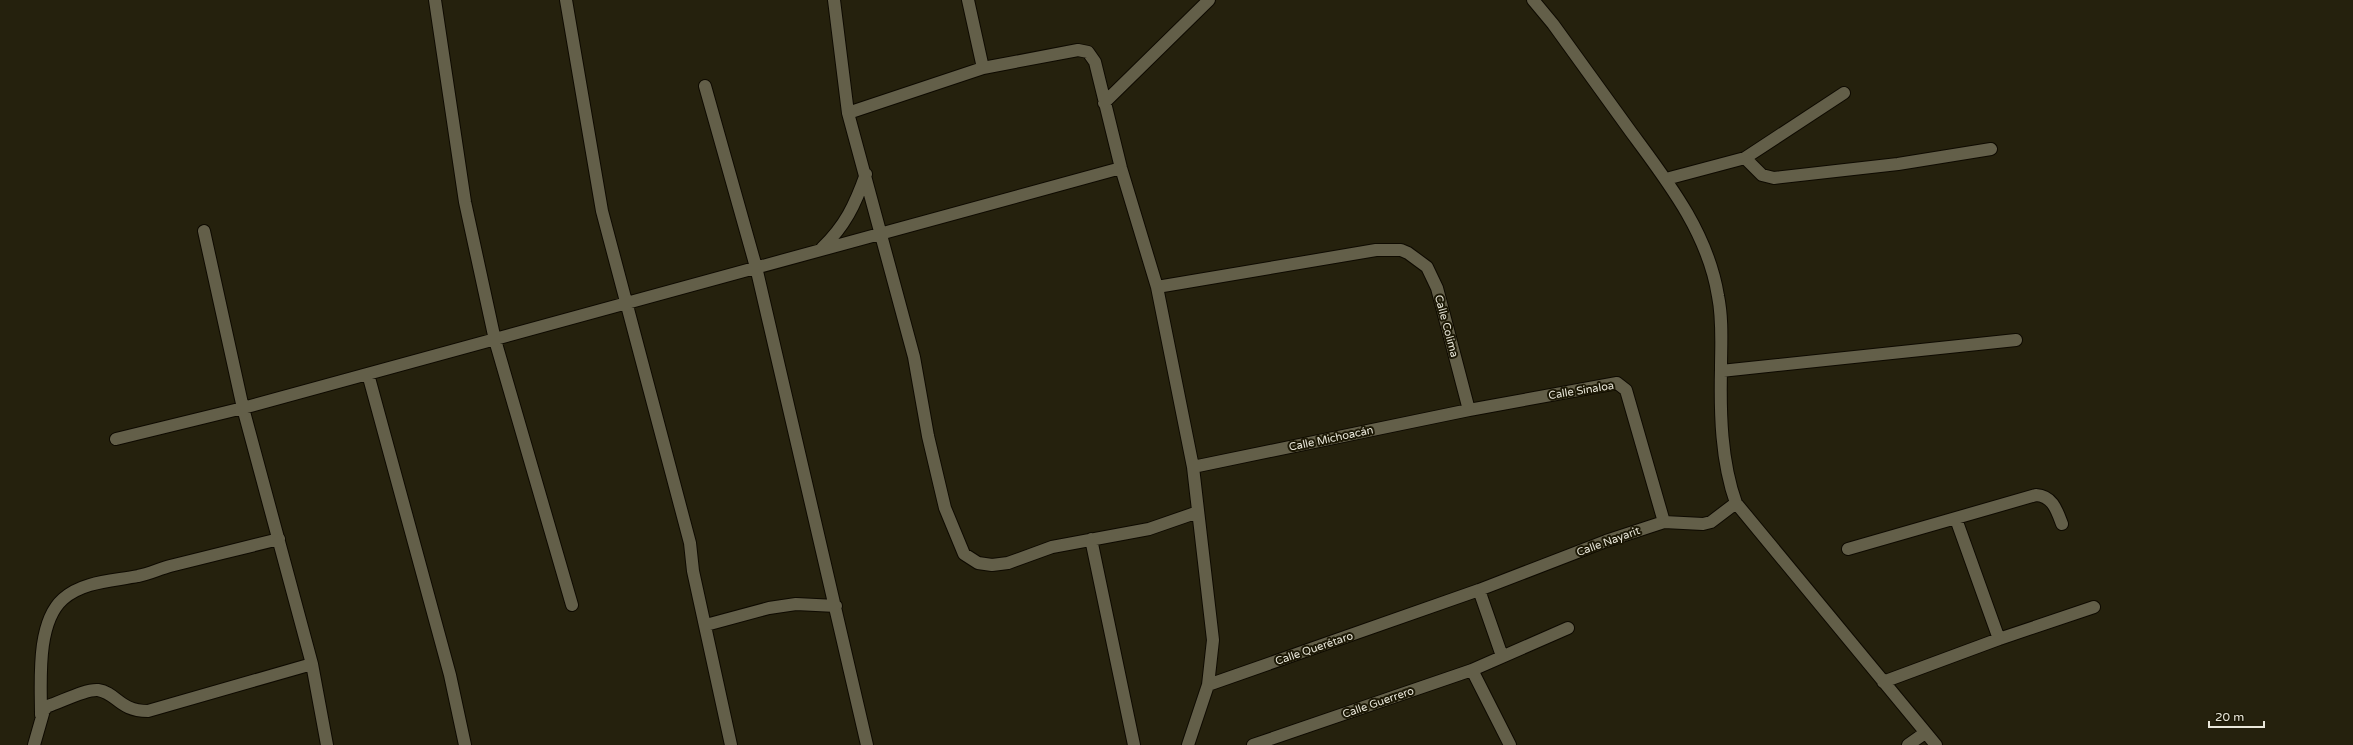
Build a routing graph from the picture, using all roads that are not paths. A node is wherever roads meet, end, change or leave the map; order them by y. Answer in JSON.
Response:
{"nodes":[{"id":1,"x":435,"y":0,"type":"edge"},
{"id":2,"x":566,"y":0,"type":"edge"},
{"id":3,"x":834,"y":0,"type":"edge"},
{"id":4,"x":968,"y":0,"type":"edge"},
{"id":5,"x":1533,"y":0,"type":"edge"},
{"id":6,"x":1204,"y":2,"type":"edge"},
{"id":7,"x":983,"y":68,"type":"junction"},
{"id":8,"x":705,"y":86,"type":"dead end"},
{"id":9,"x":1844,"y":93,"type":"dead end"},
{"id":10,"x":1104,"y":103,"type":"junction"},
{"id":11,"x":848,"y":113,"type":"junction"},
{"id":12,"x":1992,"y":149,"type":"dead end"},
{"id":13,"x":1745,"y":158,"type":"junction"},
{"id":14,"x":1121,"y":168,"type":"junction"},
{"id":15,"x":866,"y":174,"type":"junction"},
{"id":16,"x":1666,"y":179,"type":"junction"},
{"id":17,"x":204,"y":231,"type":"dead end"},
{"id":18,"x":883,"y":235,"type":"junction"},
{"id":19,"x":821,"y":249,"type":"junction"},
{"id":20,"x":756,"y":267,"type":"junction"},
{"id":21,"x":1157,"y":287,"type":"junction"},
{"id":22,"x":626,"y":304,"type":"junction"},
{"id":23,"x":495,"y":340,"type":"junction"},
{"id":24,"x":2016,"y":340,"type":"dead end"},
{"id":25,"x":1721,"y":371,"type":"junction"},
{"id":26,"x":368,"y":374,"type":"junction"},
{"id":27,"x":243,"y":408,"type":"junction"},
{"id":28,"x":1469,"y":410,"type":"junction"},
{"id":29,"x":116,"y":439,"type":"dead end"},
{"id":30,"x":1193,"y":467,"type":"junction"},
{"id":31,"x":1733,"y":505,"type":"junction"},
{"id":32,"x":1198,"y":512,"type":"junction"},
{"id":33,"x":1956,"y":519,"type":"junction"},
{"id":34,"x":1664,"y":522,"type":"junction"},
{"id":35,"x":2062,"y":524,"type":"dead end"},
{"id":36,"x":279,"y":539,"type":"junction"},
{"id":37,"x":1091,"y":539,"type":"junction"},
{"id":38,"x":1848,"y":549,"type":"dead end"},
{"id":39,"x":1479,"y":590,"type":"junction"},
{"id":40,"x":572,"y":605,"type":"dead end"},
{"id":41,"x":836,"y":606,"type":"junction"},
{"id":42,"x":2094,"y":607,"type":"dead end"},
{"id":43,"x":706,"y":625,"type":"junction"},
{"id":44,"x":1568,"y":628,"type":"dead end"},
{"id":45,"x":1999,"y":639,"type":"junction"},
{"id":46,"x":1502,"y":656,"type":"junction"},
{"id":47,"x":312,"y":664,"type":"junction"},
{"id":48,"x":1472,"y":670,"type":"junction"},
{"id":49,"x":1883,"y":682,"type":"junction"},
{"id":50,"x":1208,"y":685,"type":"junction"},
{"id":51,"x":41,"y":715,"type":"junction"},
{"id":52,"x":1923,"y":735,"type":"junction"},
{"id":53,"x":34,"y":745,"type":"edge"},
{"id":54,"x":327,"y":745,"type":"edge"},
{"id":55,"x":465,"y":745,"type":"edge"},
{"id":56,"x":732,"y":745,"type":"edge"},
{"id":57,"x":867,"y":745,"type":"edge"},
{"id":58,"x":1134,"y":745,"type":"edge"},
{"id":59,"x":1188,"y":745,"type":"edge"},
{"id":60,"x":1253,"y":745,"type":"edge"},
{"id":61,"x":1510,"y":745,"type":"edge"},
{"id":62,"x":1908,"y":745,"type":"edge"},
{"id":63,"x":1936,"y":745,"type":"edge"}],
"edges":[{"from":1,"to":23,"type":"street"},
{"from":2,"to":22,"type":"street"},
{"from":3,"to":11,"type":"street"},
{"from":4,"to":7,"type":"street"},
{"from":5,"to":16,"type":"street"},
{"from":6,"to":10,"type":"street"},
{"from":7,"to":10,"type":"street"},
{"from":7,"to":11,"type":"street"},
{"from":8,"to":20,"type":"street"},
{"from":9,"to":13,"type":"street"},
{"from":10,"to":14,"type":"street"},
{"from":11,"to":15,"type":"street"},
{"from":12,"to":13,"type":"street"},
{"from":13,"to":16,"type":"street"},
{"from":14,"to":18,"type":"street"},
{"from":14,"to":21,"type":"street"},
{"from":15,"to":18,"type":"street"},
{"from":15,"to":19,"type":"street"},
{"from":16,"to":25,"type":"street"},
{"from":17,"to":27,"type":"street"},
{"from":18,"to":19,"type":"street"},
{"from":18,"to":37,"type":"street"},
{"from":19,"to":20,"type":"street"},
{"from":20,"to":22,"type":"street"},
{"from":20,"to":41,"type":"street"},
{"from":21,"to":28,"type":"street","name":"Calle Colima"},
{"from":21,"to":30,"type":"street"},
{"from":22,"to":23,"type":"street"},
{"from":22,"to":43,"type":"street"},
{"from":23,"to":26,"type":"street"},
{"from":23,"to":40,"type":"street"},
{"from":24,"to":25,"type":"street"},
{"from":25,"to":31,"type":"street"},
{"from":26,"to":27,"type":"street"},
{"from":26,"to":55,"type":"street"},
{"from":27,"to":29,"type":"street"},
{"from":27,"to":36,"type":"street"},
{"from":28,"to":30,"type":"street","name":"Calle Michoacán"},
{"from":28,"to":34,"type":"street","name":"Calle Sinaloa"},
{"from":30,"to":32,"type":"street"},
{"from":31,"to":34,"type":"street","name":"Calle Nayarit"},
{"from":31,"to":49,"type":"street"},
{"from":32,"to":37,"type":"street"},
{"from":32,"to":50,"type":"street"},
{"from":33,"to":35,"type":"street"},
{"from":33,"to":38,"type":"street"},
{"from":33,"to":45,"type":"street"},
{"from":34,"to":39,"type":"street","name":"Calle Nayarit"},
{"from":36,"to":47,"type":"street"},
{"from":36,"to":51,"type":"street"},
{"from":37,"to":58,"type":"street"},
{"from":39,"to":46,"type":"street"},
{"from":39,"to":50,"type":"street","name":"Calle Querétaro"},
{"from":41,"to":43,"type":"street"},
{"from":41,"to":57,"type":"street"},
{"from":42,"to":45,"type":"street"},
{"from":43,"to":56,"type":"street"},
{"from":44,"to":46,"type":"street","name":"Calle Guerrero"},
{"from":45,"to":49,"type":"street"},
{"from":46,"to":48,"type":"street","name":"Calle Guerrero"},
{"from":47,"to":51,"type":"street"},
{"from":47,"to":54,"type":"street"},
{"from":48,"to":60,"type":"street","name":"Calle Guerrero"},
{"from":48,"to":61,"type":"street"},
{"from":49,"to":52,"type":"street"},
{"from":50,"to":59,"type":"street"},
{"from":51,"to":53,"type":"street"},
{"from":52,"to":62,"type":"street"},
{"from":52,"to":63,"type":"street"}]}
